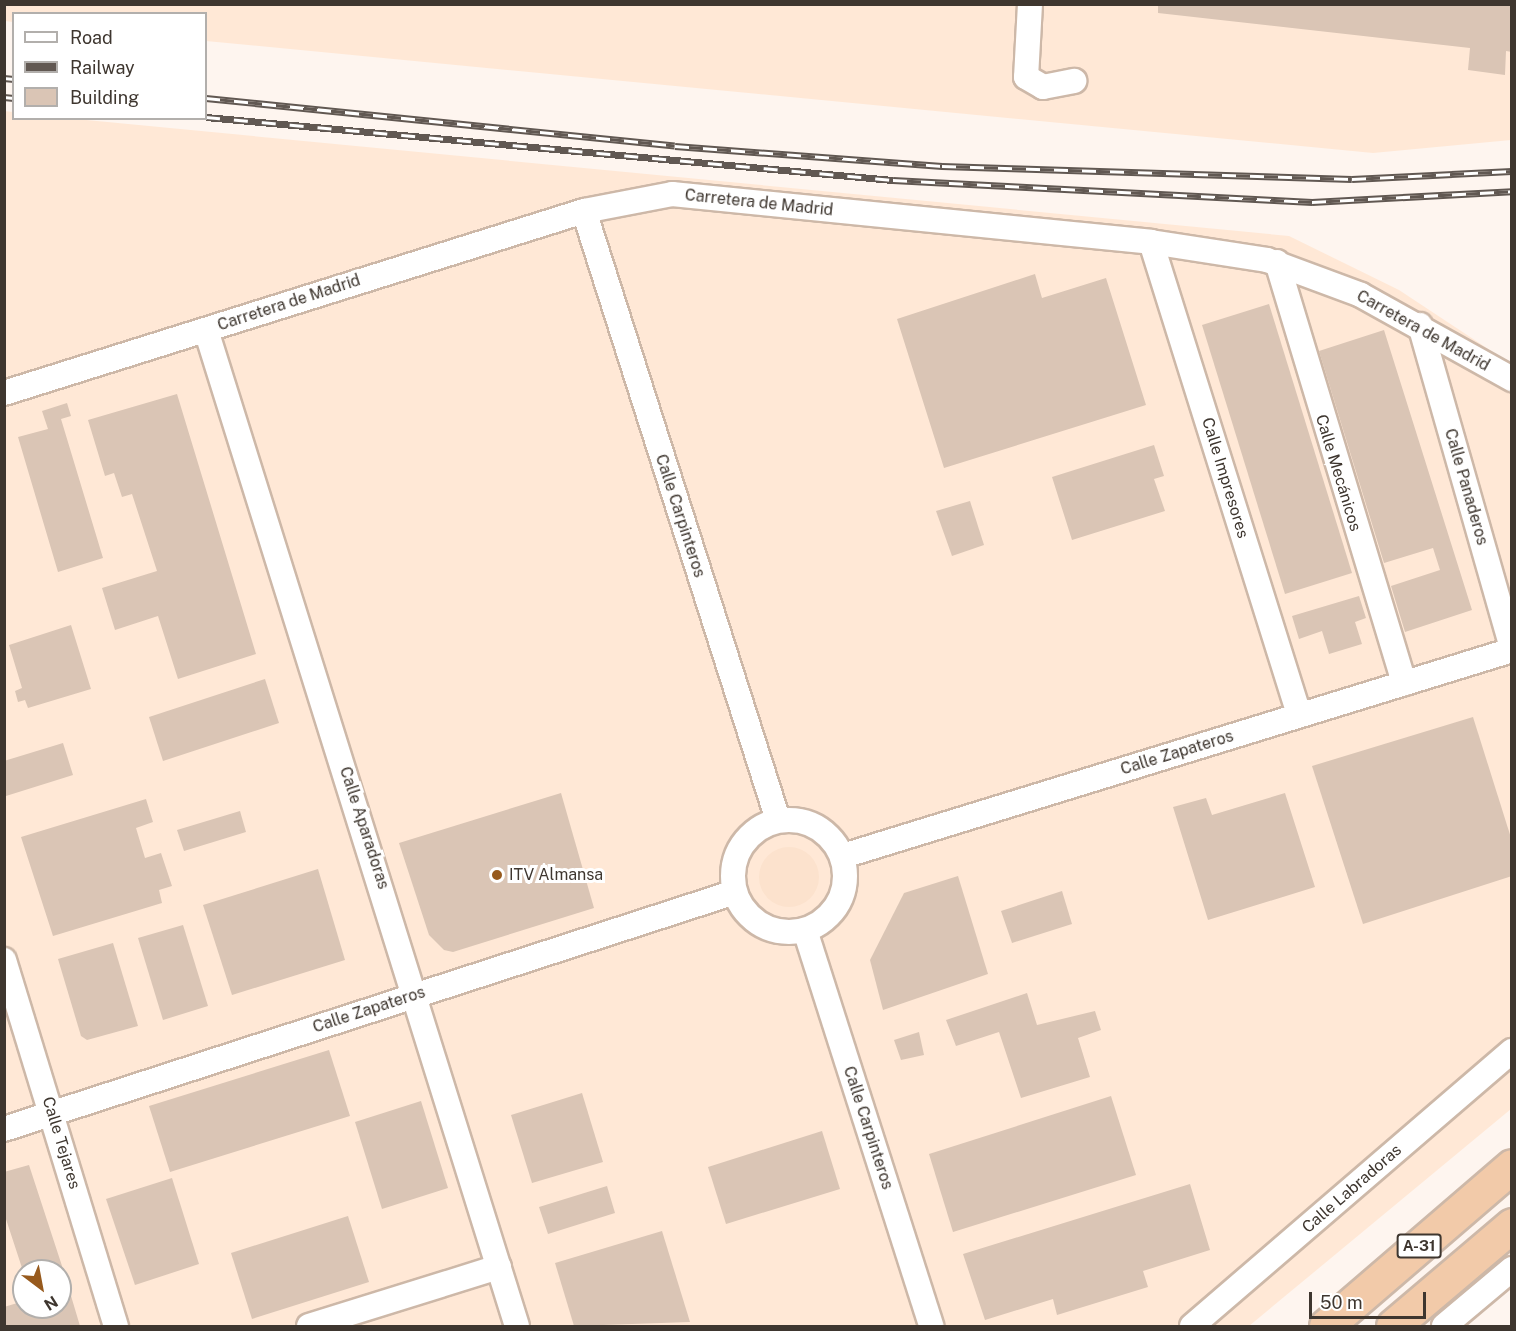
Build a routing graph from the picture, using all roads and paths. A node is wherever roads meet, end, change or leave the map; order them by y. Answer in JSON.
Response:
{"nodes":[{"id":1,"x":1030,"y":4,"type":"edge"},
{"id":2,"x":1074,"y":81,"type":"dead end"},
{"id":3,"x":584,"y":211,"type":"junction"},
{"id":4,"x":1151,"y":242,"type":"junction"},
{"id":5,"x":1277,"y":262,"type":"junction"},
{"id":6,"x":1420,"y":326,"type":"junction"},
{"id":7,"x":206,"y":330,"type":"junction"},
{"id":8,"x":1512,"y":379,"type":"edge"},
{"id":9,"x":4,"y":393,"type":"edge"},
{"id":10,"x":1512,"y":649,"type":"edge"},
{"id":11,"x":1404,"y":683,"type":"junction"},
{"id":12,"x":1299,"y":715,"type":"junction"},
{"id":13,"x":778,"y":820,"type":"junction"},
{"id":14,"x":843,"y":856,"type":"junction"},
{"id":15,"x":735,"y":892,"type":"junction"},
{"id":16,"x":805,"y":930,"type":"junction"},
{"id":17,"x":4,"y":960,"type":"edge"},
{"id":18,"x":417,"y":994,"type":"junction"},
{"id":19,"x":1512,"y":1051,"type":"edge"},
{"id":20,"x":51,"y":1110,"type":"junction"},
{"id":21,"x":4,"y":1129,"type":"edge"},
{"id":22,"x":1512,"y":1166,"type":"edge"},
{"id":23,"x":1512,"y":1225,"type":"edge"},
{"id":24,"x":499,"y":1267,"type":"junction"},
{"id":25,"x":1512,"y":1269,"type":"edge"},
{"id":26,"x":116,"y":1326,"type":"edge"},
{"id":27,"x":309,"y":1326,"type":"edge"},
{"id":28,"x":517,"y":1326,"type":"edge"},
{"id":29,"x":931,"y":1326,"type":"edge"},
{"id":30,"x":1192,"y":1326,"type":"edge"},
{"id":31,"x":1326,"y":1326,"type":"edge"},
{"id":32,"x":1393,"y":1326,"type":"edge"},
{"id":33,"x":1444,"y":1326,"type":"edge"}],
"edges":[{"from":1,"to":2,"type":"street"},
{"from":3,"to":4,"type":"street","name":"Carretera de Madrid"},
{"from":3,"to":7,"type":"street","name":"Carretera de Madrid"},
{"from":3,"to":13,"type":"street","name":"Calle Carpinteros"},
{"from":4,"to":5,"type":"street","name":"Carretera de Madrid"},
{"from":4,"to":12,"type":"street","name":"Calle Impresores"},
{"from":5,"to":6,"type":"street","name":"Carretera de Madrid"},
{"from":5,"to":11,"type":"street","name":"Calle Mecánicos"},
{"from":6,"to":8,"type":"street","name":"Carretera de Madrid"},
{"from":6,"to":10,"type":"street","name":"Calle Panaderos"},
{"from":7,"to":9,"type":"street","name":"Carretera de Madrid"},
{"from":7,"to":18,"type":"street","name":"Calle Aparadoras"},
{"from":10,"to":11,"type":"street","name":"Calle Zapateros"},
{"from":11,"to":12,"type":"street","name":"Calle Zapateros"},
{"from":12,"to":14,"type":"street","name":"Calle Zapateros"},
{"from":13,"to":14,"type":"street"},
{"from":13,"to":15,"type":"street"},
{"from":14,"to":16,"type":"street"},
{"from":15,"to":16,"type":"street"},
{"from":15,"to":18,"type":"street","name":"Calle Zapateros"},
{"from":16,"to":29,"type":"street","name":"Calle Carpinteros"},
{"from":17,"to":20,"type":"street","name":"Calle Tejares"},
{"from":18,"to":20,"type":"street","name":"Calle Zapateros"},
{"from":18,"to":24,"type":"street","name":"Calle Aparadoras"},
{"from":19,"to":30,"type":"street","name":"Calle Labradoras"},
{"from":20,"to":21,"type":"street","name":"Calle Zapateros"},
{"from":20,"to":26,"type":"street","name":"Calle Tejares"},
{"from":22,"to":31,"type":"highway","number":"A-31"},
{"from":23,"to":32,"type":"highway","number":"A-31"},
{"from":24,"to":27,"type":"street"},
{"from":24,"to":28,"type":"street","name":"Calle Aparadoras"},
{"from":25,"to":33,"type":"street"}]}
